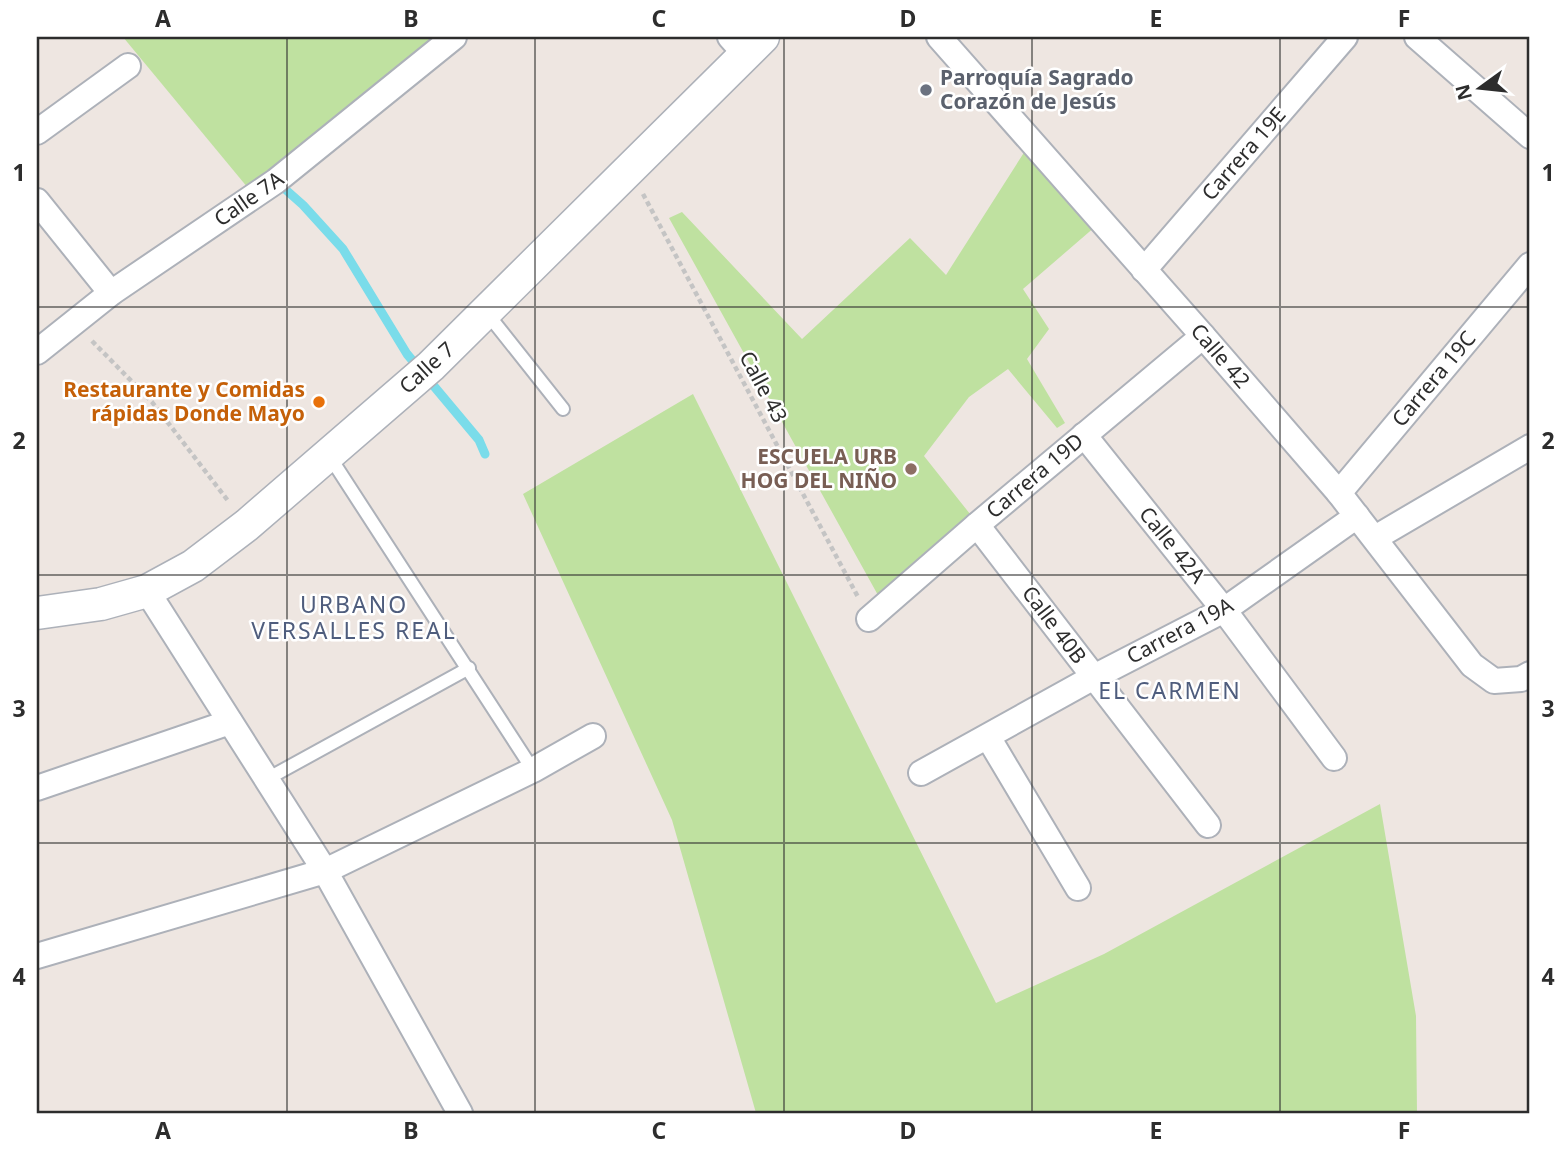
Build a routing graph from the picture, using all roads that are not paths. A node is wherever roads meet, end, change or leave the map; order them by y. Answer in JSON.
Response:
{"nodes":[{"id":1,"x":454,"y":37,"type":"edge"},
{"id":2,"x":939,"y":37,"type":"edge"},
{"id":3,"x":1345,"y":37,"type":"edge"},
{"id":4,"x":1417,"y":37,"type":"edge"},
{"id":5,"x":746,"y":43,"type":"edge"},
{"id":6,"x":128,"y":66,"type":"dead end"},
{"id":7,"x":37,"y":132,"type":"edge"},
{"id":8,"x":1530,"y":136,"type":"edge"},
{"id":9,"x":37,"y":201,"type":"edge"},
{"id":10,"x":1530,"y":265,"type":"edge"},
{"id":11,"x":1144,"y":270,"type":"junction"},
{"id":12,"x":111,"y":292,"type":"junction"},
{"id":13,"x":486,"y":312,"type":"junction"},
{"id":14,"x":1203,"y":336,"type":"junction"},
{"id":15,"x":37,"y":352,"type":"edge"},
{"id":16,"x":563,"y":409,"type":"dead end"},
{"id":17,"x":1084,"y":435,"type":"junction"},
{"id":18,"x":1530,"y":447,"type":"edge"},
{"id":19,"x":328,"y":454,"type":"junction"},
{"id":20,"x":1339,"y":493,"type":"junction"},
{"id":21,"x":1357,"y":516,"type":"junction"},
{"id":22,"x":977,"y":525,"type":"junction"},
{"id":23,"x":1375,"y":538,"type":"junction"},
{"id":24,"x":147,"y":591,"type":"junction"},
{"id":25,"x":1224,"y":610,"type":"junction"},
{"id":26,"x":37,"y":613,"type":"edge"},
{"id":27,"x":870,"y":620,"type":"road end"},
{"id":28,"x":469,"y":668,"type":"junction"},
{"id":29,"x":1530,"y":674,"type":"edge"},
{"id":30,"x":1094,"y":677,"type":"junction"},
{"id":31,"x":230,"y":722,"type":"junction"},
{"id":32,"x":593,"y":736,"type":"dead end"},
{"id":33,"x":988,"y":737,"type":"junction"},
{"id":34,"x":1335,"y":758,"type":"dead end"},
{"id":35,"x":533,"y":770,"type":"junction"},
{"id":36,"x":921,"y":773,"type":"dead end"},
{"id":37,"x":267,"y":779,"type":"junction"},
{"id":38,"x":37,"y":788,"type":"edge"},
{"id":39,"x":1208,"y":825,"type":"dead end"},
{"id":40,"x":325,"y":870,"type":"junction"},
{"id":41,"x":1077,"y":888,"type":"dead end"},
{"id":42,"x":37,"y":956,"type":"edge"},
{"id":43,"x":460,"y":1113,"type":"edge"}],
"edges":[{"from":1,"to":12,"type":"street","name":"Calle 7A"},
{"from":2,"to":11,"type":"street","name":"Calle 42"},
{"from":3,"to":11,"type":"street","name":"Carrera 19E"},
{"from":4,"to":8,"type":"street"},
{"from":5,"to":13,"type":"street","name":"Calle 7"},
{"from":6,"to":7,"type":"street"},
{"from":9,"to":12,"type":"street"},
{"from":10,"to":20,"type":"street","name":"Carrera 19C"},
{"from":11,"to":14,"type":"street","name":"Calle 42"},
{"from":12,"to":15,"type":"street","name":"Calle 7A"},
{"from":13,"to":16,"type":"lane"},
{"from":13,"to":19,"type":"street","name":"Calle 7"},
{"from":14,"to":17,"type":"street","name":"Carrera 19D"},
{"from":14,"to":20,"type":"street","name":"Calle 42"},
{"from":17,"to":22,"type":"street","name":"Carrera 19D"},
{"from":17,"to":25,"type":"street","name":"Calle 42A"},
{"from":18,"to":23,"type":"street"},
{"from":19,"to":24,"type":"street","name":"Calle 7"},
{"from":19,"to":28,"type":"lane"},
{"from":20,"to":21,"type":"street","name":"Calle 42"},
{"from":21,"to":23,"type":"street","name":"Calle 42"},
{"from":21,"to":25,"type":"street","name":"Carrera 19A"},
{"from":22,"to":27,"type":"street","name":"Carrera 19D"},
{"from":22,"to":30,"type":"street","name":"Calle 40B"},
{"from":23,"to":29,"type":"street","name":"Calle 42"},
{"from":24,"to":26,"type":"street","name":"Calle 7"},
{"from":24,"to":31,"type":"street"},
{"from":25,"to":30,"type":"street","name":"Carrera 19A"},
{"from":25,"to":34,"type":"street","name":"Calle 42A"},
{"from":28,"to":35,"type":"lane"},
{"from":28,"to":37,"type":"lane"},
{"from":30,"to":33,"type":"street","name":"Carrera 19A"},
{"from":30,"to":39,"type":"street","name":"Calle 40B"},
{"from":31,"to":37,"type":"street"},
{"from":31,"to":38,"type":"street"},
{"from":32,"to":35,"type":"street"},
{"from":33,"to":36,"type":"street","name":"Carrera 19A"},
{"from":33,"to":41,"type":"street"},
{"from":35,"to":40,"type":"street"},
{"from":37,"to":40,"type":"street"},
{"from":40,"to":42,"type":"street"},
{"from":40,"to":43,"type":"street"}]}
